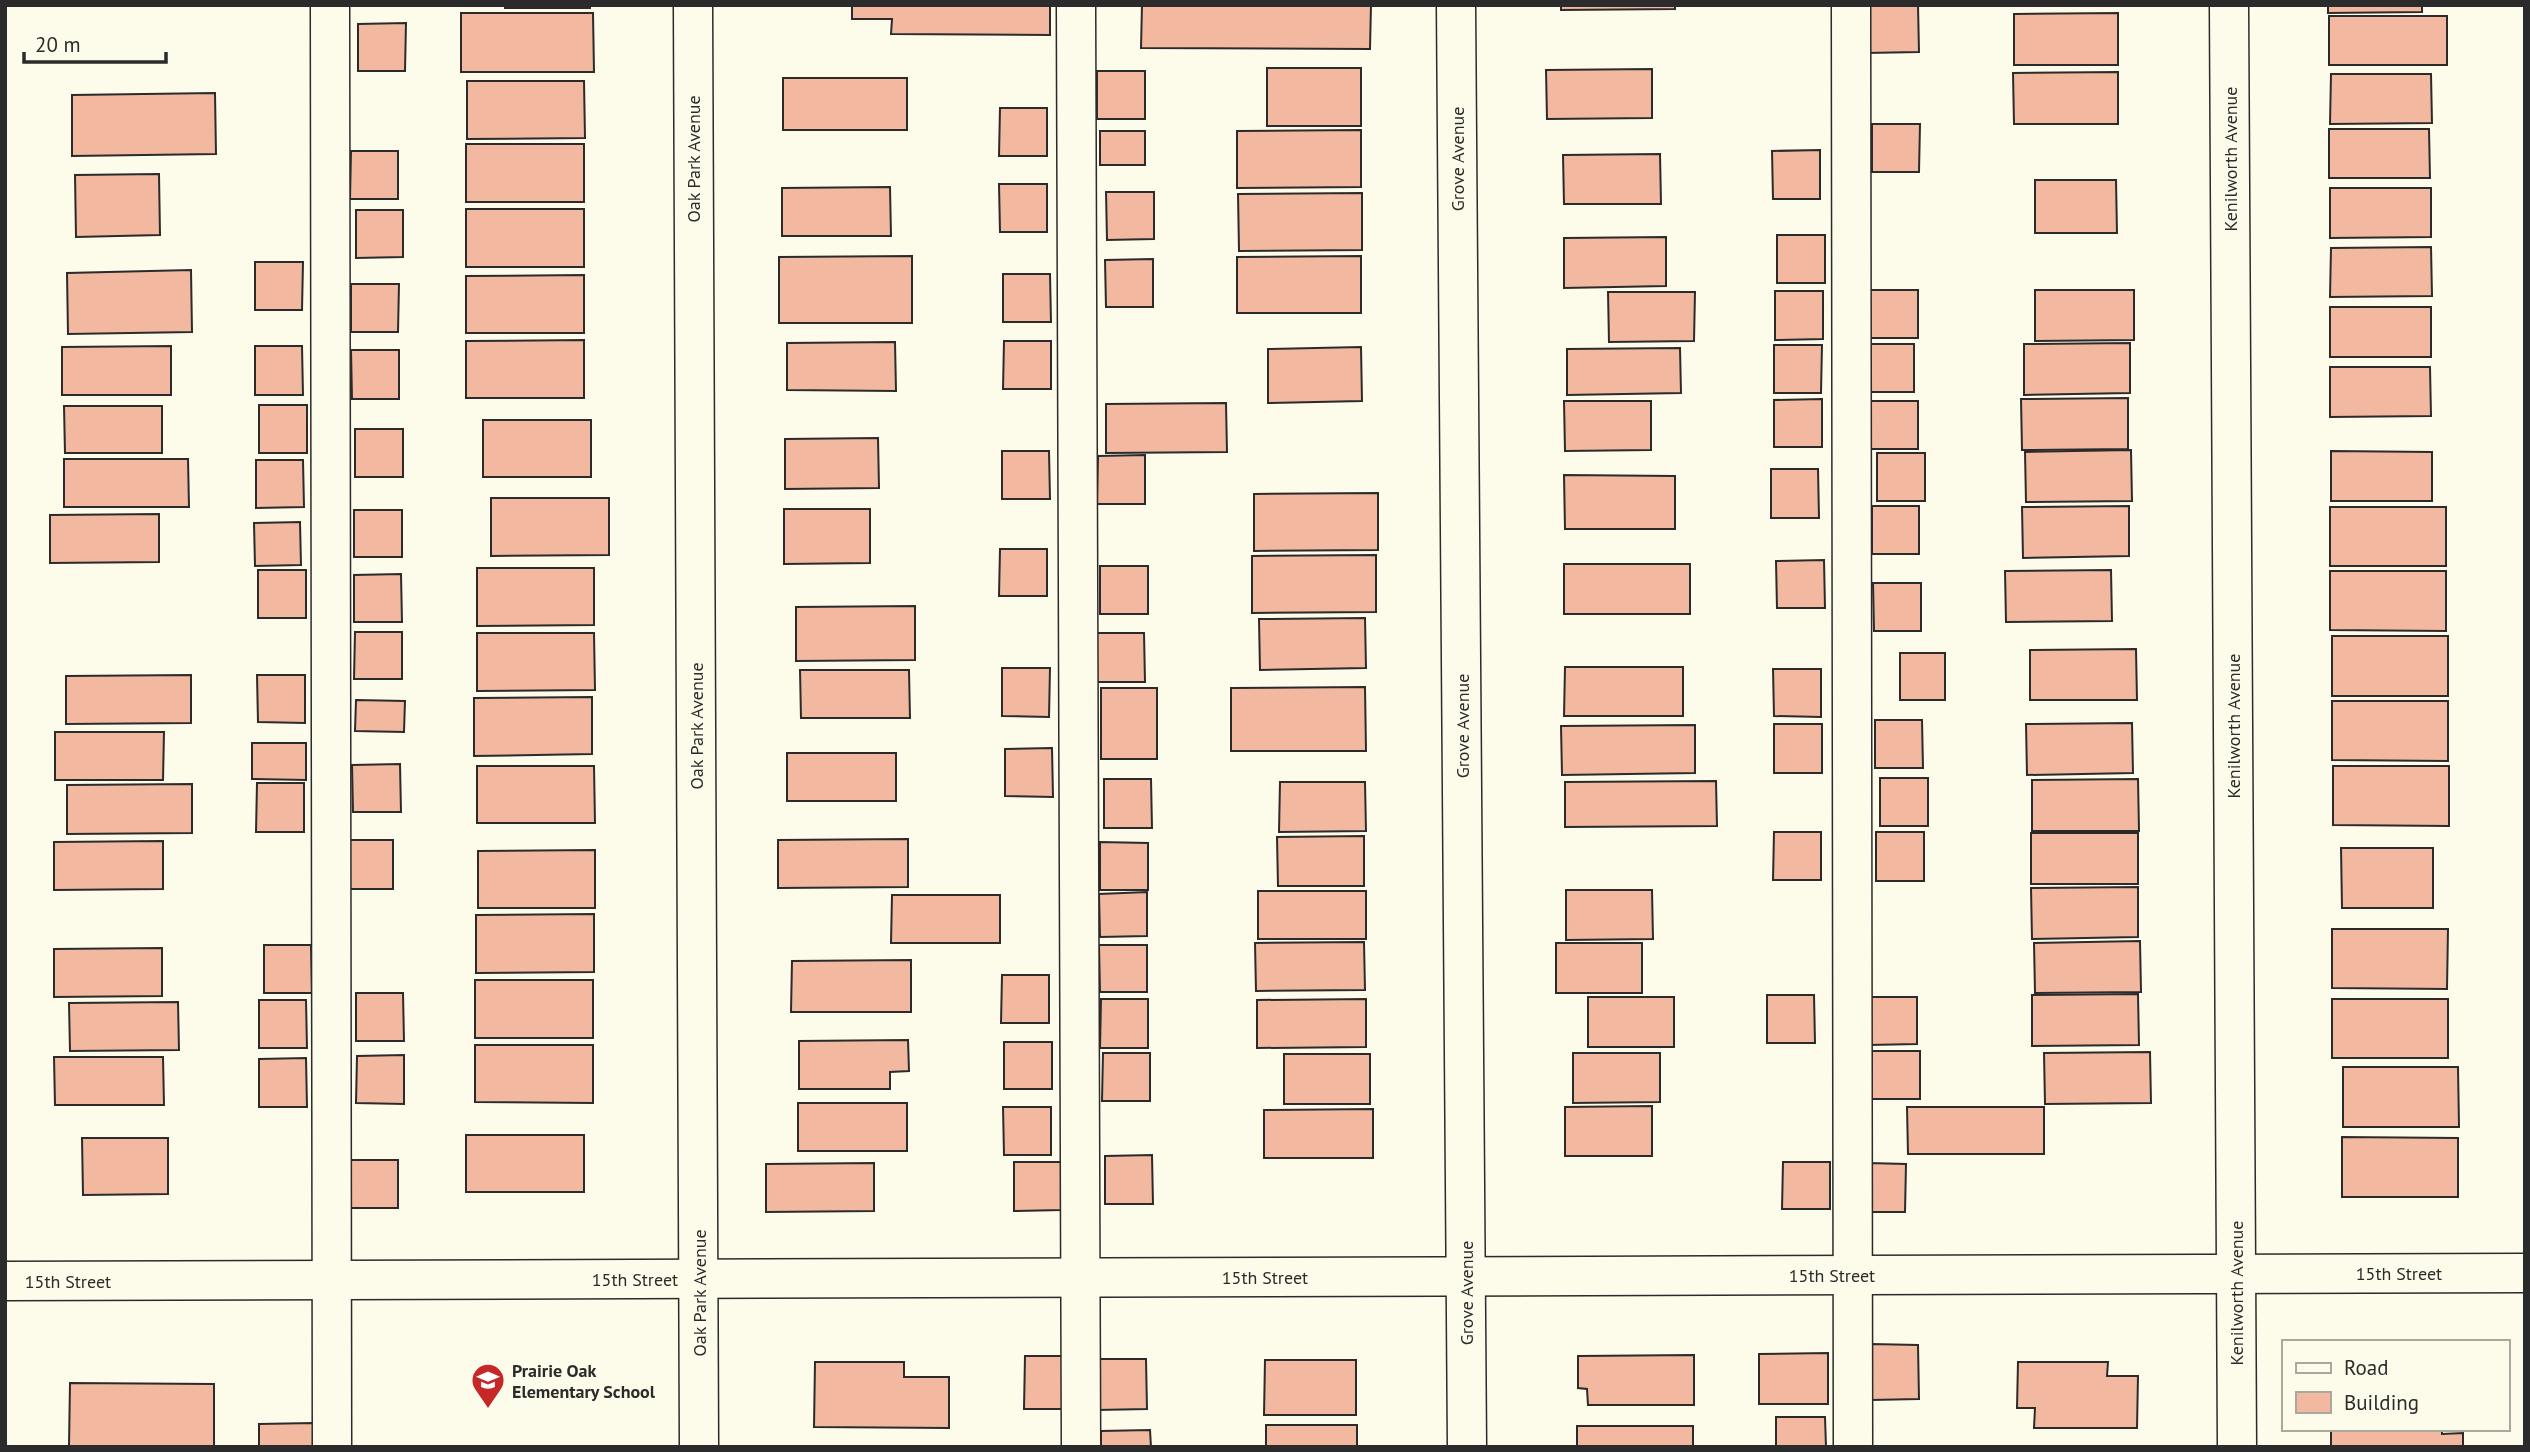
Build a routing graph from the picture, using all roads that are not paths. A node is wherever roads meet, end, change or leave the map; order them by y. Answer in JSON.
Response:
{"nodes":[{"id":1,"x":330,"y":5,"type":"edge"},
{"id":2,"x":693,"y":5,"type":"edge"},
{"id":3,"x":1076,"y":5,"type":"edge"},
{"id":4,"x":1455,"y":5,"type":"edge"},
{"id":5,"x":1851,"y":5,"type":"edge"},
{"id":6,"x":2229,"y":5,"type":"edge"},
{"id":7,"x":2525,"y":1273,"type":"edge"},
{"id":8,"x":2236,"y":1274,"type":"junction"},
{"id":9,"x":1852,"y":1275,"type":"junction"},
{"id":10,"x":1466,"y":1276,"type":"junction"},
{"id":11,"x":1081,"y":1278,"type":"junction"},
{"id":12,"x":699,"y":1279,"type":"junction"},
{"id":13,"x":331,"y":1280,"type":"junction"},
{"id":14,"x":5,"y":1281,"type":"edge"},
{"id":15,"x":332,"y":1447,"type":"edge"},
{"id":16,"x":699,"y":1447,"type":"edge"},
{"id":17,"x":1081,"y":1447,"type":"edge"},
{"id":18,"x":1467,"y":1447,"type":"edge"},
{"id":19,"x":1853,"y":1447,"type":"edge"},
{"id":20,"x":2237,"y":1447,"type":"edge"}],
"edges":[{"from":1,"to":13,"type":"street"},
{"from":2,"to":12,"type":"street","name":"Oak Park Avenue"},
{"from":3,"to":11,"type":"street"},
{"from":4,"to":10,"type":"street","name":"Grove Avenue"},
{"from":5,"to":9,"type":"street"},
{"from":6,"to":8,"type":"street","name":"Kenilworth Avenue"},
{"from":7,"to":8,"type":"street","name":"15th Street"},
{"from":8,"to":9,"type":"street","name":"15th Street"},
{"from":8,"to":20,"type":"street","name":"Kenilworth Avenue"},
{"from":9,"to":10,"type":"street","name":"15th Street"},
{"from":9,"to":19,"type":"street"},
{"from":10,"to":11,"type":"street","name":"15th Street"},
{"from":10,"to":18,"type":"street","name":"Grove Avenue"},
{"from":11,"to":12,"type":"street","name":"15th Street"},
{"from":11,"to":17,"type":"street"},
{"from":12,"to":13,"type":"street","name":"15th Street"},
{"from":12,"to":16,"type":"street","name":"Oak Park Avenue"},
{"from":13,"to":14,"type":"street","name":"15th Street"},
{"from":13,"to":15,"type":"street"}]}
